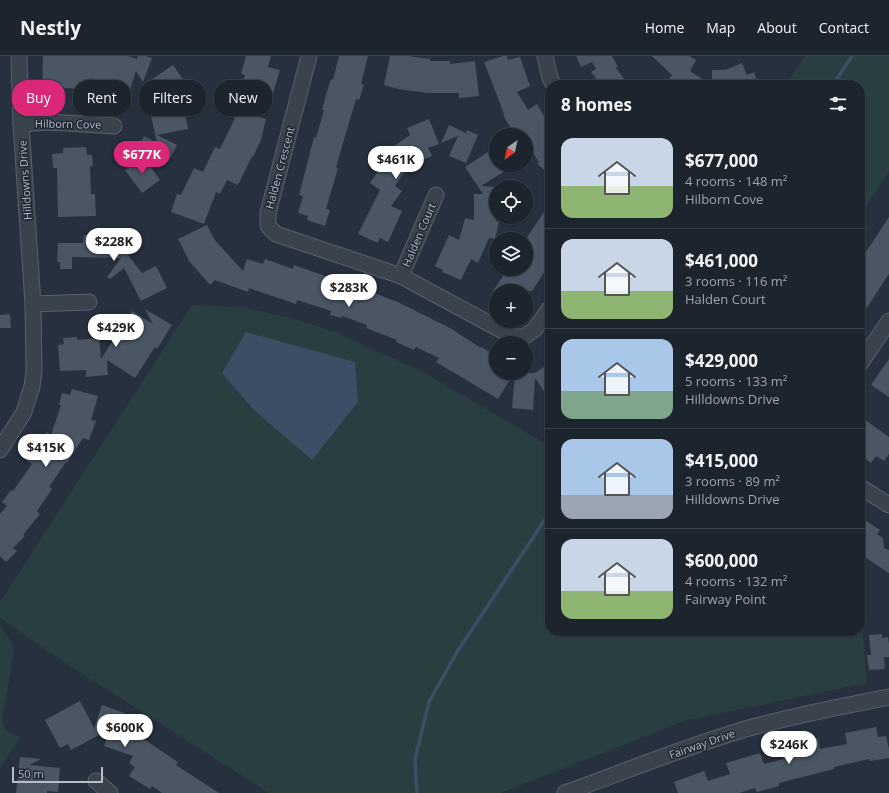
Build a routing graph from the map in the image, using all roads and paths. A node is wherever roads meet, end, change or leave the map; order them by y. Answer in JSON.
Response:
{"nodes":[{"id":1,"x":19,"y":56,"type":"edge"},
{"id":2,"x":309,"y":56,"type":"edge"},
{"id":3,"x":545,"y":56,"type":"edge"},
{"id":4,"x":551,"y":80,"type":"edge"},
{"id":5,"x":22,"y":124,"type":"junction"},
{"id":6,"x":114,"y":126,"type":"dead end"},
{"id":7,"x":436,"y":195,"type":"dead end"},
{"id":8,"x":401,"y":276,"type":"junction"},
{"id":9,"x":89,"y":302,"type":"dead end"},
{"id":10,"x":33,"y":304,"type":"junction"},
{"id":11,"x":545,"y":315,"type":"edge"},
{"id":12,"x":889,"y":321,"type":"edge"},
{"id":13,"x":865,"y":357,"type":"edge"},
{"id":14,"x":0,"y":450,"type":"edge"},
{"id":15,"x":865,"y":490,"type":"edge"},
{"id":16,"x":889,"y":505,"type":"edge"},
{"id":17,"x":889,"y":697,"type":"edge"},
{"id":18,"x":96,"y":780,"type":"dead end"},
{"id":19,"x":110,"y":793,"type":"edge"},
{"id":20,"x":565,"y":793,"type":"edge"}],
"edges":[{"from":1,"to":5,"type":"street","name":"Hilldowns Drive"},
{"from":2,"to":8,"type":"street","name":"Halden Crescent"},
{"from":3,"to":4,"type":"street"},
{"from":5,"to":6,"type":"street","name":"Hilborn Cove"},
{"from":5,"to":10,"type":"street","name":"Hilldowns Drive"},
{"from":7,"to":8,"type":"street","name":"Halden Court"},
{"from":8,"to":11,"type":"street","name":"Halden Crescent"},
{"from":9,"to":10,"type":"street"},
{"from":10,"to":14,"type":"street","name":"Hilldowns Drive"},
{"from":12,"to":13,"type":"street"},
{"from":15,"to":16,"type":"street"},
{"from":17,"to":20,"type":"street","name":"Fairway Drive"},
{"from":18,"to":19,"type":"street"}]}
